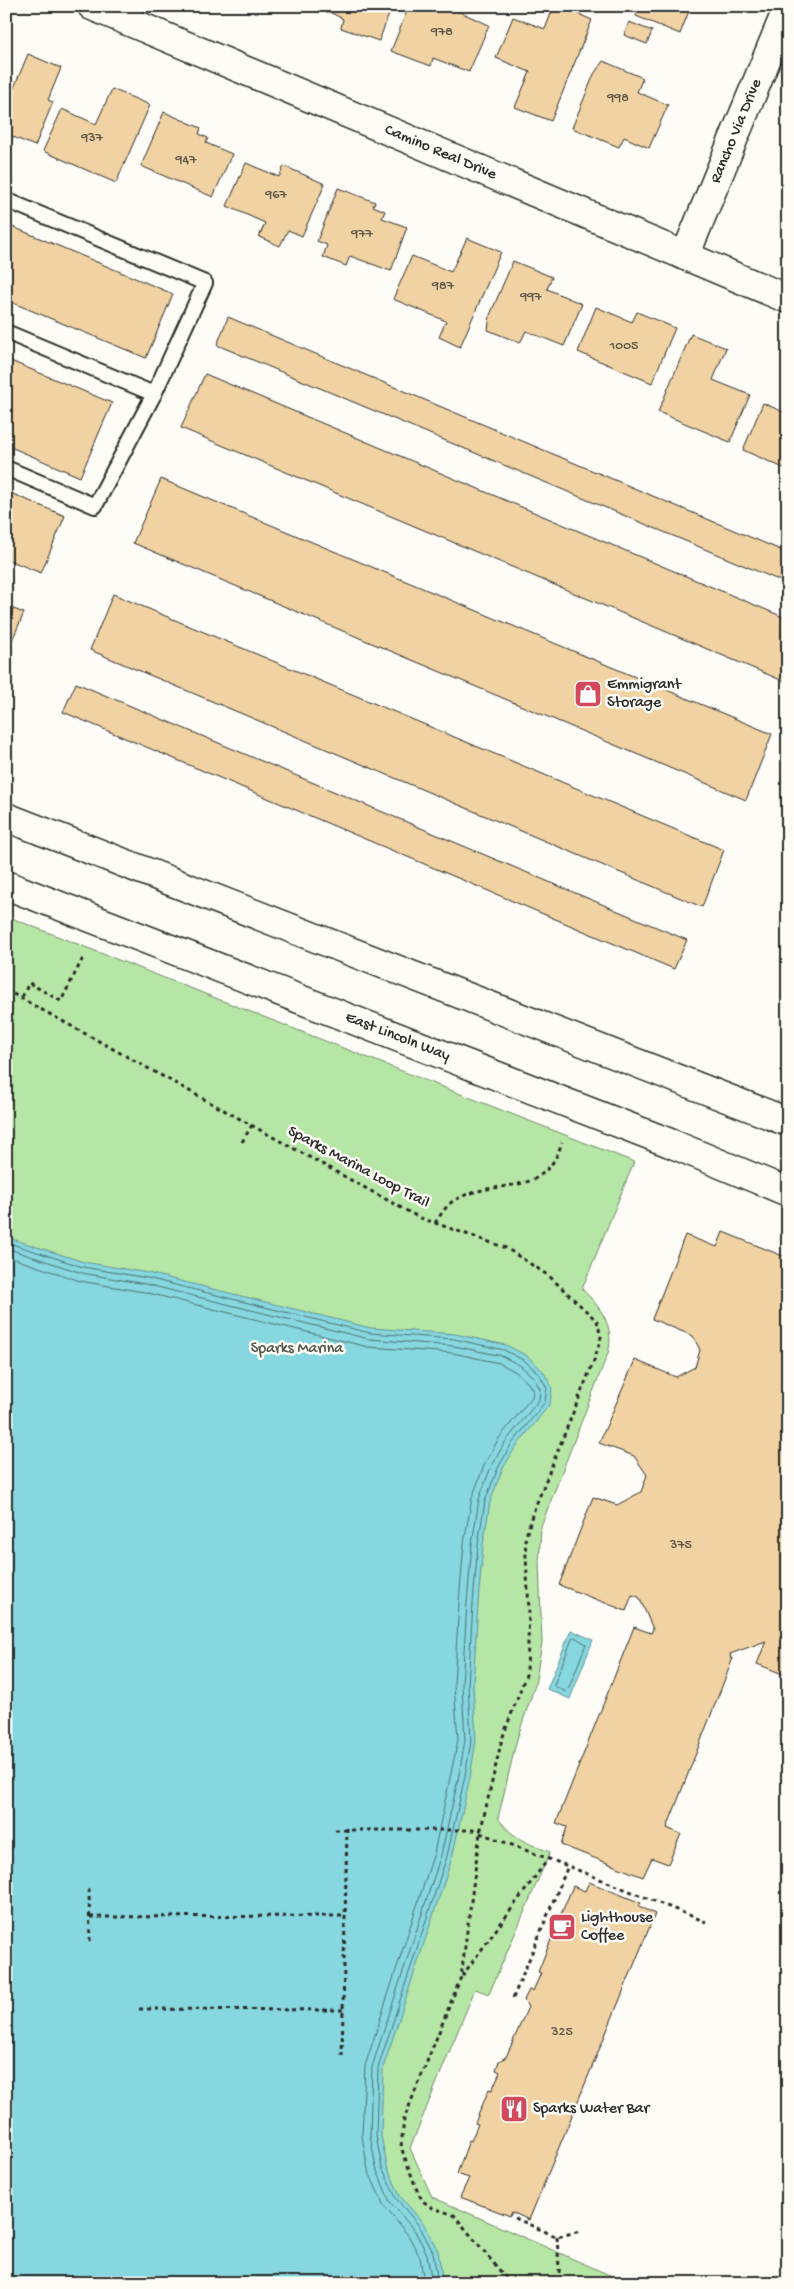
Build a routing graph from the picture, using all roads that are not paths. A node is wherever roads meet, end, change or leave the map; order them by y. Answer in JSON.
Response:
{"nodes":[{"id":1,"x":92,"y":6,"type":"edge"},
{"id":2,"x":788,"y":7,"type":"edge"},
{"id":3,"x":6,"y":200,"type":"edge"},
{"id":4,"x":685,"y":256,"type":"junction"},
{"id":5,"x":788,"y":299,"type":"edge"},
{"id":6,"x":6,"y":332,"type":"edge"},
{"id":7,"x":154,"y":394,"type":"junction"},
{"id":8,"x":6,"y":468,"type":"edge"},
{"id":9,"x":6,"y":817,"type":"edge"},
{"id":10,"x":6,"y":885,"type":"edge"},
{"id":11,"x":788,"y":1122,"type":"edge"},
{"id":12,"x":788,"y":1192,"type":"edge"}],
"edges":[{"from":1,"to":4,"type":"street","name":"Camino Real Drive"},
{"from":2,"to":4,"type":"street","name":"Rancho Via Drive"},
{"from":3,"to":7,"type":"lane"},
{"from":4,"to":5,"type":"street","name":"Camino Real Drive"},
{"from":6,"to":7,"type":"lane"},
{"from":7,"to":8,"type":"lane"},
{"from":9,"to":11,"type":"street"},
{"from":10,"to":12,"type":"street","name":"East Lincoln Way"}]}
